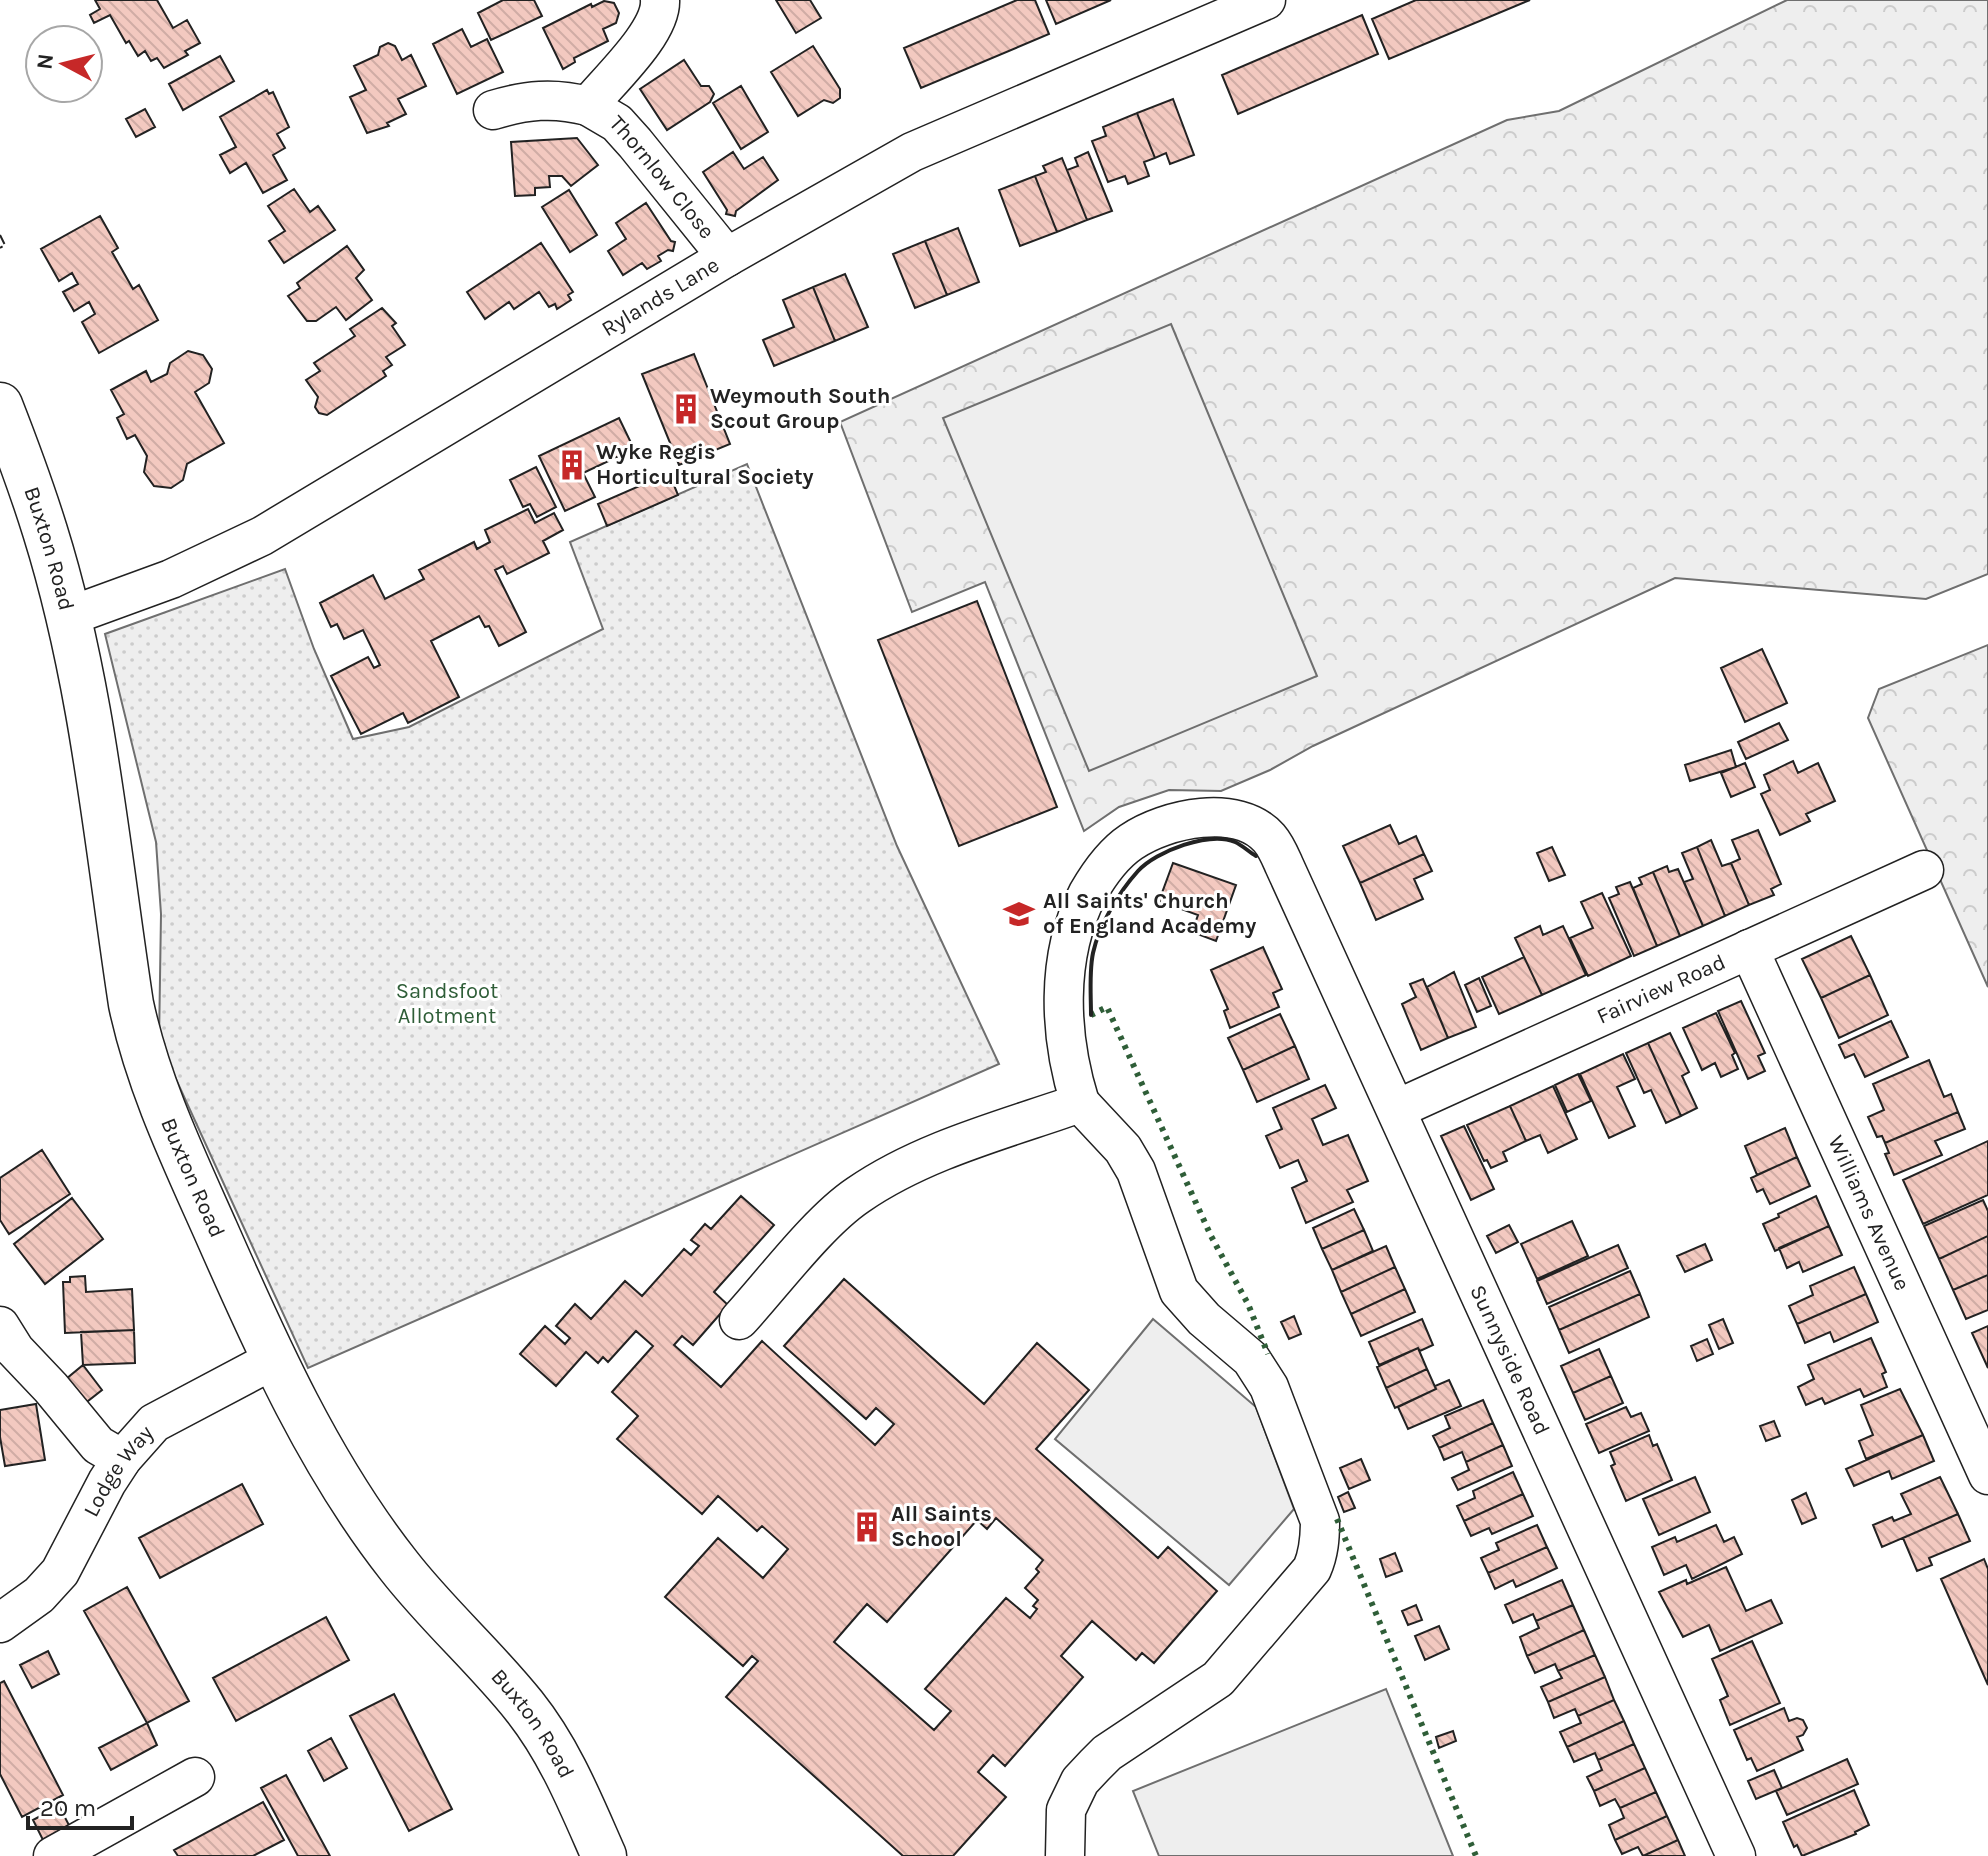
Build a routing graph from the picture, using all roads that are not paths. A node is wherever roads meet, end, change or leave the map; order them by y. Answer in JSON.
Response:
{"nodes":[{"id":1,"x":660,"y":0,"type":"edge"},
{"id":2,"x":1266,"y":0,"type":"edge"},
{"id":3,"x":588,"y":106,"type":"junction"},
{"id":4,"x":493,"y":110,"type":"dead end"},
{"id":5,"x":727,"y":257,"type":"junction"},
{"id":6,"x":0,"y":405,"type":"edge"},
{"id":7,"x":67,"y":617,"type":"junction"},
{"id":8,"x":1924,"y":870,"type":"dead end"},
{"id":9,"x":1749,"y":949,"type":"junction"},
{"id":10,"x":1080,"y":1103,"type":"junction"},
{"id":11,"x":1397,"y":1109,"type":"junction"},
{"id":12,"x":739,"y":1320,"type":"dead end"},
{"id":13,"x":0,"y":1326,"type":"edge"},
{"id":14,"x":273,"y":1360,"type":"junction"},
{"id":15,"x":122,"y":1459,"type":"junction"},
{"id":16,"x":1988,"y":1475,"type":"edge"},
{"id":17,"x":0,"y":1623,"type":"edge"},
{"id":18,"x":195,"y":1777,"type":"dead end"},
{"id":19,"x":53,"y":1856,"type":"edge"},
{"id":20,"x":604,"y":1856,"type":"edge"},
{"id":21,"x":1065,"y":1856,"type":"edge"},
{"id":22,"x":1736,"y":1856,"type":"edge"}],
"edges":[{"from":1,"to":3,"type":"street","name":"Thornlow Close"},
{"from":2,"to":5,"type":"street","name":"Rylands Lane"},
{"from":3,"to":4,"type":"street","name":"Thornlow Close"},
{"from":3,"to":5,"type":"street","name":"Thornlow Close"},
{"from":5,"to":7,"type":"street","name":"Rylands Lane"},
{"from":6,"to":7,"type":"highway","name":"Buxton Road"},
{"from":7,"to":14,"type":"highway","name":"Buxton Road"},
{"from":8,"to":9,"type":"street","name":"Fairview Road"},
{"from":9,"to":11,"type":"street","name":"Fairview Road"},
{"from":9,"to":16,"type":"street","name":"Williams Avenue"},
{"from":10,"to":11,"type":"street","name":"Sunnyside Road"},
{"from":10,"to":12,"type":"street"},
{"from":10,"to":21,"type":"street"},
{"from":11,"to":22,"type":"street","name":"Sunnyside Road"},
{"from":13,"to":15,"type":"street"},
{"from":14,"to":15,"type":"street","name":"Lodge Way"},
{"from":14,"to":20,"type":"highway","name":"Buxton Road"},
{"from":15,"to":17,"type":"street","name":"Lodge Way"},
{"from":18,"to":19,"type":"street"}]}
